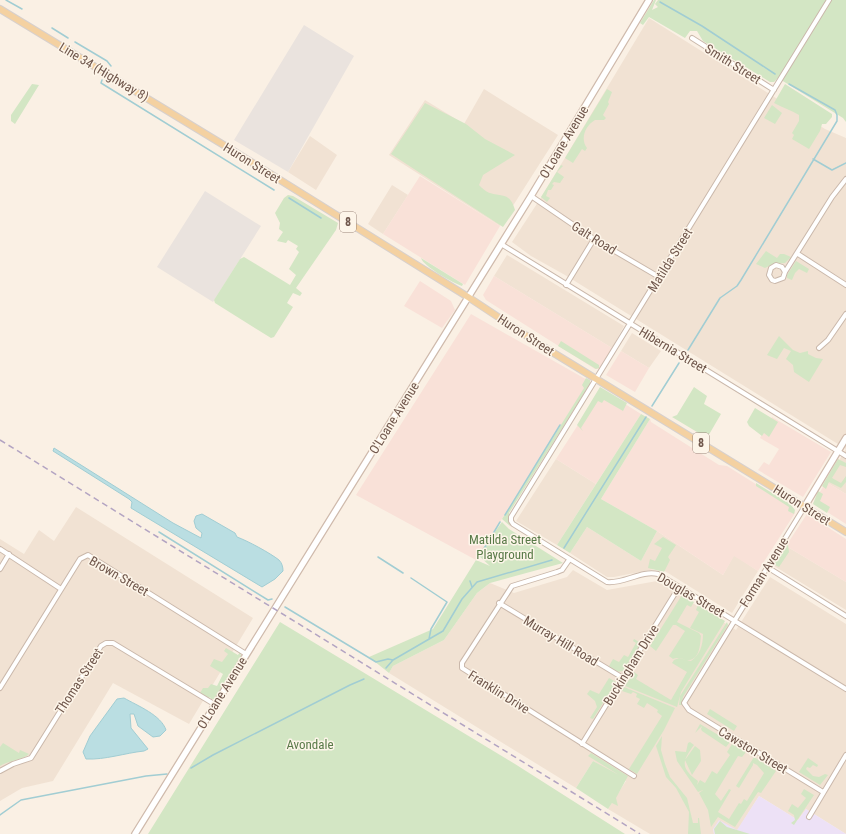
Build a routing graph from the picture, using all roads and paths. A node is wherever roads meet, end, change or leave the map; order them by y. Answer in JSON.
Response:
{"nodes":[{"id":1,"x":649,"y":0,"type":"edge"},
{"id":2,"x":830,"y":0,"type":"edge"},
{"id":3,"x":0,"y":9,"type":"edge"},
{"id":4,"x":692,"y":38,"type":"dead end"},
{"id":5,"x":774,"y":90,"type":"junction"},
{"id":6,"x":208,"y":135,"type":"joint"},
{"id":7,"x":846,"y":179,"type":"edge"},
{"id":8,"x":531,"y":196,"type":"junction"},
{"id":9,"x":594,"y":239,"type":"junction"},
{"id":10,"x":501,"y":244,"type":"junction"},
{"id":11,"x":798,"y":254,"type":"junction"},
{"id":12,"x":785,"y":272,"type":"junction"},
{"id":13,"x":659,"y":277,"type":"junction"},
{"id":14,"x":566,"y":284,"type":"junction"},
{"id":15,"x":846,"y":285,"type":"edge"},
{"id":16,"x":468,"y":297,"type":"junction"},
{"id":17,"x":846,"y":314,"type":"edge"},
{"id":18,"x":630,"y":324,"type":"junction"},
{"id":19,"x":819,"y":348,"type":"dead end"},
{"id":20,"x":597,"y":379,"type":"junction"},
{"id":21,"x":846,"y":438,"type":"edge"},
{"id":22,"x":838,"y":451,"type":"junction"},
{"id":23,"x":846,"y":456,"type":"edge"},
{"id":24,"x":804,"y":506,"type":"junction"},
{"id":25,"x":510,"y":520,"type":"joint"},
{"id":26,"x":846,"y":532,"type":"edge"},
{"id":27,"x":0,"y":549,"type":"edge"},
{"id":28,"x":9,"y":554,"type":"junction"},
{"id":29,"x":569,"y":560,"type":"junction"},
{"id":30,"x":767,"y":567,"type":"junction"},
{"id":31,"x":0,"y":569,"type":"edge"},
{"id":32,"x":680,"y":587,"type":"junction"},
{"id":33,"x":61,"y":589,"type":"junction"},
{"id":34,"x":499,"y":604,"type":"junction"},
{"id":35,"x":846,"y":616,"type":"edge"},
{"id":36,"x":734,"y":620,"type":"junction"},
{"id":37,"x":246,"y":654,"type":"junction"},
{"id":38,"x":623,"y":678,"type":"junction"},
{"id":39,"x":0,"y":688,"type":"edge"},
{"id":40,"x":846,"y":689,"type":"edge"},
{"id":41,"x":214,"y":704,"type":"junction"},
{"id":42,"x":685,"y":707,"type":"joint"},
{"id":43,"x":582,"y":744,"type":"junction"},
{"id":44,"x":846,"y":755,"type":"edge"},
{"id":45,"x":844,"y":761,"type":"edge"},
{"id":46,"x":0,"y":771,"type":"edge"},
{"id":47,"x":634,"y":776,"type":"dead end"},
{"id":48,"x":823,"y":792,"type":"junction"},
{"id":49,"x":808,"y":817,"type":"dead end"},
{"id":50,"x":135,"y":834,"type":"edge"}],
"edges":[{"from":1,"to":8,"type":"street","name":"O'Loane Avenue"},
{"from":2,"to":5,"type":"street","name":"Matilda Street"},
{"from":3,"to":6,"type":"main road","name":"Line 34 (Highway 8)","number":"8"},
{"from":4,"to":5,"type":"street","name":"Smith Street"},
{"from":5,"to":13,"type":"street","name":"Matilda Street"},
{"from":6,"to":16,"type":"main road","name":"Huron Street","number":"8"},
{"from":7,"to":11,"type":"street"},
{"from":8,"to":9,"type":"street","name":"Galt Road"},
{"from":8,"to":10,"type":"street","name":"O'Loane Avenue"},
{"from":9,"to":13,"type":"street","name":"Galt Road"},
{"from":9,"to":14,"type":"street"},
{"from":10,"to":14,"type":"street","name":"Hibernia Street"},
{"from":10,"to":16,"type":"street","name":"O'Loane Avenue"},
{"from":11,"to":12,"type":"street"},
{"from":11,"to":15,"type":"street"},
{"from":12,"to":12,"type":"street"},
{"from":13,"to":18,"type":"street","name":"Matilda Street"},
{"from":14,"to":18,"type":"street","name":"Hibernia Street"},
{"from":16,"to":20,"type":"main road","name":"Huron Street","number":"8"},
{"from":16,"to":37,"type":"street","name":"O'Loane Avenue"},
{"from":17,"to":19,"type":"street"},
{"from":18,"to":20,"type":"street","name":"Matilda Street"},
{"from":18,"to":22,"type":"street","name":"Hibernia Street"},
{"from":20,"to":24,"type":"main road","name":"Huron Street","number":"8"},
{"from":20,"to":25,"type":"street","name":"Matilda Street"},
{"from":21,"to":22,"type":"street","name":"Forman Avenue"},
{"from":22,"to":23,"type":"street","name":"Hibernia Street"},
{"from":22,"to":24,"type":"street","name":"Forman Avenue"},
{"from":24,"to":26,"type":"main road","name":"Huron Street","number":"8"},
{"from":24,"to":30,"type":"street","name":"Forman Avenue"},
{"from":25,"to":29,"type":"street","name":"Douglas Street"},
{"from":27,"to":28,"type":"street"},
{"from":28,"to":31,"type":"street"},
{"from":28,"to":33,"type":"street"},
{"from":29,"to":32,"type":"street","name":"Douglas Street"},
{"from":29,"to":34,"type":"street","name":"Franklin Drive"},
{"from":30,"to":35,"type":"street"},
{"from":30,"to":36,"type":"street","name":"Forman Avenue"},
{"from":32,"to":36,"type":"street","name":"Douglas Street"},
{"from":32,"to":38,"type":"street","name":"Buckingham Drive"},
{"from":33,"to":37,"type":"street","name":"Brown Street"},
{"from":33,"to":39,"type":"street","name":"Brown Street"},
{"from":34,"to":38,"type":"street","name":"Murray Hill Road"},
{"from":34,"to":43,"type":"street","name":"Franklin Drive"},
{"from":36,"to":40,"type":"street","name":"Douglas Street"},
{"from":36,"to":42,"type":"street","name":"Forman Avenue"},
{"from":37,"to":41,"type":"street","name":"O'Loane Avenue"},
{"from":38,"to":43,"type":"street","name":"Buckingham Drive"},
{"from":41,"to":46,"type":"street","name":"Thomas Street"},
{"from":41,"to":50,"type":"street","name":"O'Loane Avenue"},
{"from":42,"to":48,"type":"street","name":"Cawston Street"},
{"from":43,"to":47,"type":"street","name":"Franklin Drive"},
{"from":44,"to":45,"type":"street"},
{"from":45,"to":48,"type":"street"},
{"from":48,"to":49,"type":"street"}]}
